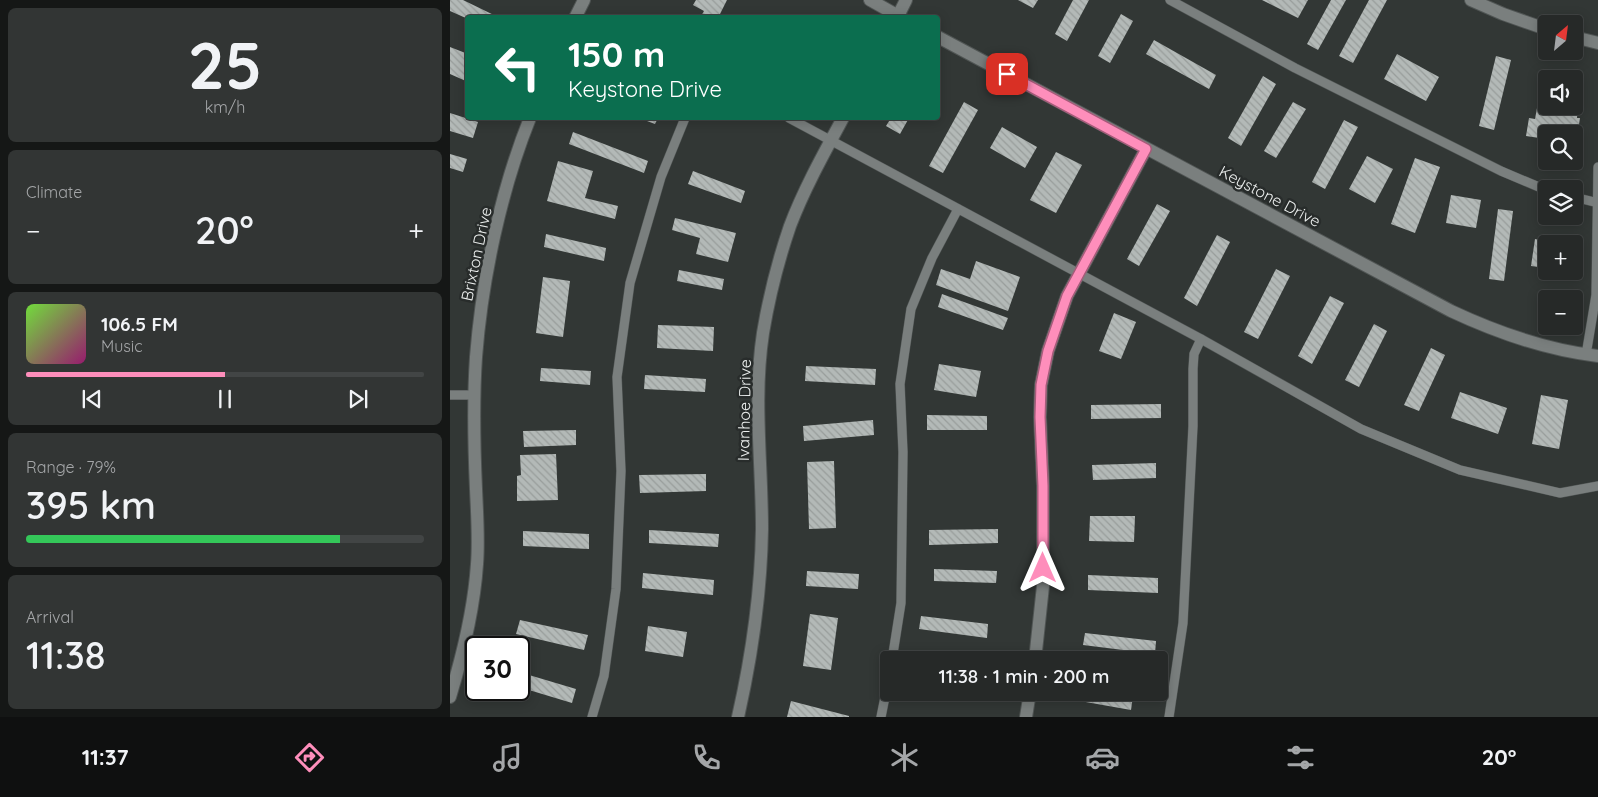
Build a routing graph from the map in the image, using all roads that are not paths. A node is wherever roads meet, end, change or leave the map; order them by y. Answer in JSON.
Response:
{"nodes":[{"id":1,"x":584,"y":0,"type":"edge"},
{"id":2,"x":870,"y":0,"type":"edge"},
{"id":3,"x":906,"y":0,"type":"edge"},
{"id":4,"x":1170,"y":0,"type":"edge"},
{"id":5,"x":1471,"y":0,"type":"edge"},
{"id":6,"x":576,"y":15,"type":"edge"},
{"id":7,"x":896,"y":15,"type":"edge"},
{"id":8,"x":900,"y":15,"type":"edge"},
{"id":9,"x":1538,"y":26,"type":"edge"},
{"id":10,"x":940,"y":37,"type":"edge"},
{"id":11,"x":1583,"y":39,"type":"edge"},
{"id":12,"x":1598,"y":43,"type":"edge"},
{"id":13,"x":529,"y":120,"type":"edge"},
{"id":14,"x":685,"y":120,"type":"edge"},
{"id":15,"x":794,"y":120,"type":"edge"},
{"id":16,"x":842,"y":120,"type":"edge"},
{"id":17,"x":832,"y":139,"type":"junction"},
{"id":18,"x":1146,"y":149,"type":"junction"},
{"id":19,"x":1598,"y":167,"type":"edge"},
{"id":20,"x":1538,"y":187,"type":"edge"},
{"id":21,"x":1583,"y":199,"type":"edge"},
{"id":22,"x":1598,"y":203,"type":"edge"},
{"id":23,"x":958,"y":209,"type":"junction"},
{"id":24,"x":1079,"y":274,"type":"junction"},
{"id":25,"x":1201,"y":340,"type":"junction"},
{"id":26,"x":1592,"y":355,"type":"edge"},
{"id":27,"x":450,"y":395,"type":"edge"},
{"id":28,"x":474,"y":395,"type":"junction"},
{"id":29,"x":1598,"y":486,"type":"edge"},
{"id":30,"x":893,"y":651,"type":"edge"},
{"id":31,"x":1036,"y":651,"type":"edge"},
{"id":32,"x":450,"y":697,"type":"edge"},
{"id":33,"x":884,"y":701,"type":"edge"},
{"id":34,"x":1029,"y":701,"type":"edge"},
{"id":35,"x":592,"y":717,"type":"edge"},
{"id":36,"x":738,"y":717,"type":"edge"},
{"id":37,"x":881,"y":717,"type":"edge"},
{"id":38,"x":1026,"y":717,"type":"edge"},
{"id":39,"x":1169,"y":717,"type":"edge"}],
"edges":[{"from":1,"to":6,"type":"street"},
{"from":2,"to":7,"type":"street"},
{"from":3,"to":8,"type":"street"},
{"from":4,"to":20,"type":"lane"},
{"from":5,"to":9,"type":"street"},
{"from":10,"to":18,"type":"street","name":"Keystone Drive"},
{"from":11,"to":12,"type":"street"},
{"from":13,"to":28,"type":"street","name":"Brixton Drive"},
{"from":14,"to":35,"type":"lane"},
{"from":15,"to":17,"type":"lane"},
{"from":16,"to":17,"type":"street","name":"Ivanhoe Drive"},
{"from":17,"to":23,"type":"lane"},
{"from":17,"to":36,"type":"street","name":"Ivanhoe Drive"},
{"from":18,"to":24,"type":"street"},
{"from":18,"to":26,"type":"street","name":"Keystone Drive"},
{"from":19,"to":22,"type":"lane"},
{"from":21,"to":22,"type":"lane"},
{"from":22,"to":26,"type":"lane"},
{"from":23,"to":24,"type":"lane"},
{"from":23,"to":30,"type":"lane"},
{"from":24,"to":25,"type":"lane"},
{"from":24,"to":31,"type":"street"},
{"from":25,"to":29,"type":"lane"},
{"from":25,"to":39,"type":"lane"},
{"from":27,"to":28,"type":"lane"},
{"from":28,"to":32,"type":"street","name":"Brixton Drive"},
{"from":33,"to":37,"type":"lane"},
{"from":34,"to":38,"type":"street"}]}
